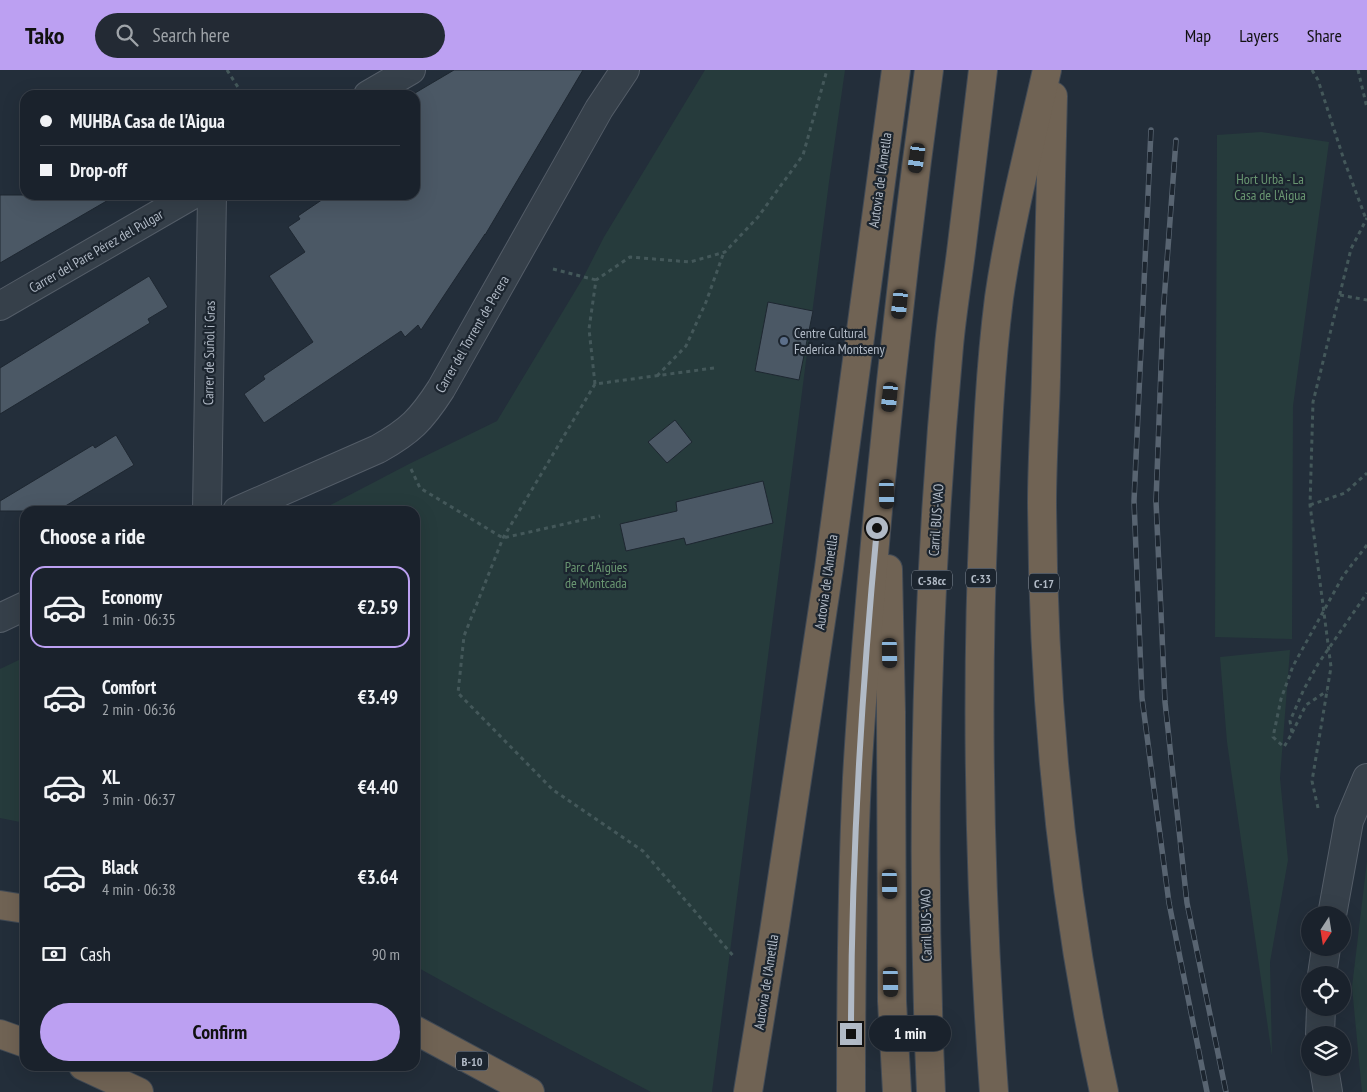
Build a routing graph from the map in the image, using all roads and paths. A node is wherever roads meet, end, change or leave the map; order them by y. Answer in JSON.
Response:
{"nodes":[{"id":1,"x":227,"y":70,"type":"edge"},
{"id":2,"x":411,"y":70,"type":"edge"},
{"id":3,"x":625,"y":70,"type":"edge"},
{"id":4,"x":827,"y":70,"type":"edge"},
{"id":5,"x":896,"y":70,"type":"edge"},
{"id":6,"x":929,"y":70,"type":"edge"},
{"id":7,"x":983,"y":70,"type":"edge"},
{"id":8,"x":1047,"y":70,"type":"edge"},
{"id":9,"x":1054,"y":70,"type":"edge"},
{"id":10,"x":1312,"y":70,"type":"edge"},
{"id":11,"x":1358,"y":70,"type":"edge"},
{"id":12,"x":240,"y":90,"type":"edge"},
{"id":13,"x":377,"y":90,"type":"edge"},
{"id":14,"x":1367,"y":108,"type":"edge"},
{"id":15,"x":183,"y":200,"type":"edge"},
{"id":16,"x":212,"y":200,"type":"edge"},
{"id":17,"x":1366,"y":219,"type":"edge"},
{"id":18,"x":725,"y":252,"type":"junction"},
{"id":19,"x":553,"y":269,"type":"dead end"},
{"id":20,"x":596,"y":280,"type":"junction"},
{"id":21,"x":1340,"y":295,"type":"junction"},
{"id":22,"x":1367,"y":300,"type":"edge"},
{"id":23,"x":0,"y":306,"type":"edge"},
{"id":24,"x":714,"y":368,"type":"dead end"},
{"id":25,"x":657,"y":376,"type":"junction"},
{"id":26,"x":595,"y":384,"type":"junction"},
{"id":27,"x":886,"y":435,"type":"junction"},
{"id":28,"x":397,"y":439,"type":"junction"},
{"id":29,"x":1367,"y":473,"type":"edge"},
{"id":30,"x":1310,"y":505,"type":"junction"},
{"id":31,"x":207,"y":506,"type":"edge"},
{"id":32,"x":249,"y":506,"type":"edge"},
{"id":33,"x":600,"y":516,"type":"dead end"},
{"id":34,"x":503,"y":538,"type":"junction"},
{"id":35,"x":1367,"y":545,"type":"edge"},
{"id":36,"x":1367,"y":593,"type":"edge"},
{"id":37,"x":20,"y":608,"type":"edge"},
{"id":38,"x":0,"y":618,"type":"edge"},
{"id":39,"x":1327,"y":691,"type":"junction"},
{"id":40,"x":1292,"y":733,"type":"junction"},
{"id":41,"x":1367,"y":778,"type":"edge"},
{"id":42,"x":1319,"y":812,"type":"dead end"},
{"id":43,"x":0,"y":905,"type":"edge"},
{"id":44,"x":1334,"y":906,"type":"edge"},
{"id":45,"x":20,"y":908,"type":"edge"},
{"id":46,"x":735,"y":957,"type":"dead end"},
{"id":47,"x":420,"y":1033,"type":"edge"},
{"id":48,"x":0,"y":1034,"type":"edge"},
{"id":49,"x":20,"y":1041,"type":"edge"},
{"id":50,"x":94,"y":1071,"type":"edge"},
{"id":51,"x":1325,"y":1076,"type":"edge"},
{"id":52,"x":139,"y":1092,"type":"edge"},
{"id":53,"x":530,"y":1092,"type":"edge"},
{"id":54,"x":748,"y":1092,"type":"edge"},
{"id":55,"x":851,"y":1092,"type":"edge"},
{"id":56,"x":897,"y":1092,"type":"edge"},
{"id":57,"x":931,"y":1092,"type":"edge"},
{"id":58,"x":994,"y":1092,"type":"edge"},
{"id":59,"x":1104,"y":1092,"type":"edge"},
{"id":60,"x":1328,"y":1092,"type":"edge"}],
"edges":[{"from":1,"to":12,"type":"path"},
{"from":2,"to":13,"type":"street"},
{"from":3,"to":28,"type":"street","name":"Carrer del Torrent de Perera"},
{"from":4,"to":18,"type":"path"},
{"from":5,"to":54,"type":"highway","name":"Autovia de l'Ametlla"},
{"from":6,"to":27,"type":"highway"},
{"from":7,"to":57,"type":"highway","name":"Carril BUS-VAO","number":"C-58cc"},
{"from":8,"to":58,"type":"highway","number":"C-33"},
{"from":9,"to":59,"type":"highway","number":"C-17"},
{"from":10,"to":17,"type":"path"},
{"from":11,"to":14,"type":"path"},
{"from":15,"to":23,"type":"street","name":"Carrer del Pare Pérez del Pulgar"},
{"from":16,"to":31,"type":"street","name":"Carrer de Suñol i Gras"},
{"from":17,"to":21,"type":"path"},
{"from":18,"to":20,"type":"path"},
{"from":18,"to":25,"type":"path"},
{"from":19,"to":20,"type":"path"},
{"from":20,"to":26,"type":"path"},
{"from":21,"to":22,"type":"path"},
{"from":21,"to":30,"type":"path"},
{"from":24,"to":25,"type":"path"},
{"from":25,"to":26,"type":"path"},
{"from":26,"to":34,"type":"path"},
{"from":27,"to":55,"type":"highway"},
{"from":27,"to":56,"type":"highway"},
{"from":28,"to":32,"type":"street","name":"Carrer del Torrent de Perera"},
{"from":28,"to":34,"type":"path"},
{"from":29,"to":30,"type":"path"},
{"from":30,"to":39,"type":"path"},
{"from":33,"to":34,"type":"path"},
{"from":34,"to":46,"type":"path"},
{"from":35,"to":40,"type":"path","bridge":true},
{"from":36,"to":40,"type":"path","bridge":true},
{"from":37,"to":38,"type":"street"},
{"from":39,"to":40,"type":"path"},
{"from":39,"to":42,"type":"path"},
{"from":41,"to":44,"type":"street"},
{"from":43,"to":45,"type":"highway"},
{"from":47,"to":53,"type":"highway","number":"B-10"},
{"from":48,"to":49,"type":"highway"},
{"from":50,"to":52,"type":"highway"},
{"from":51,"to":60,"type":"street"}]}
